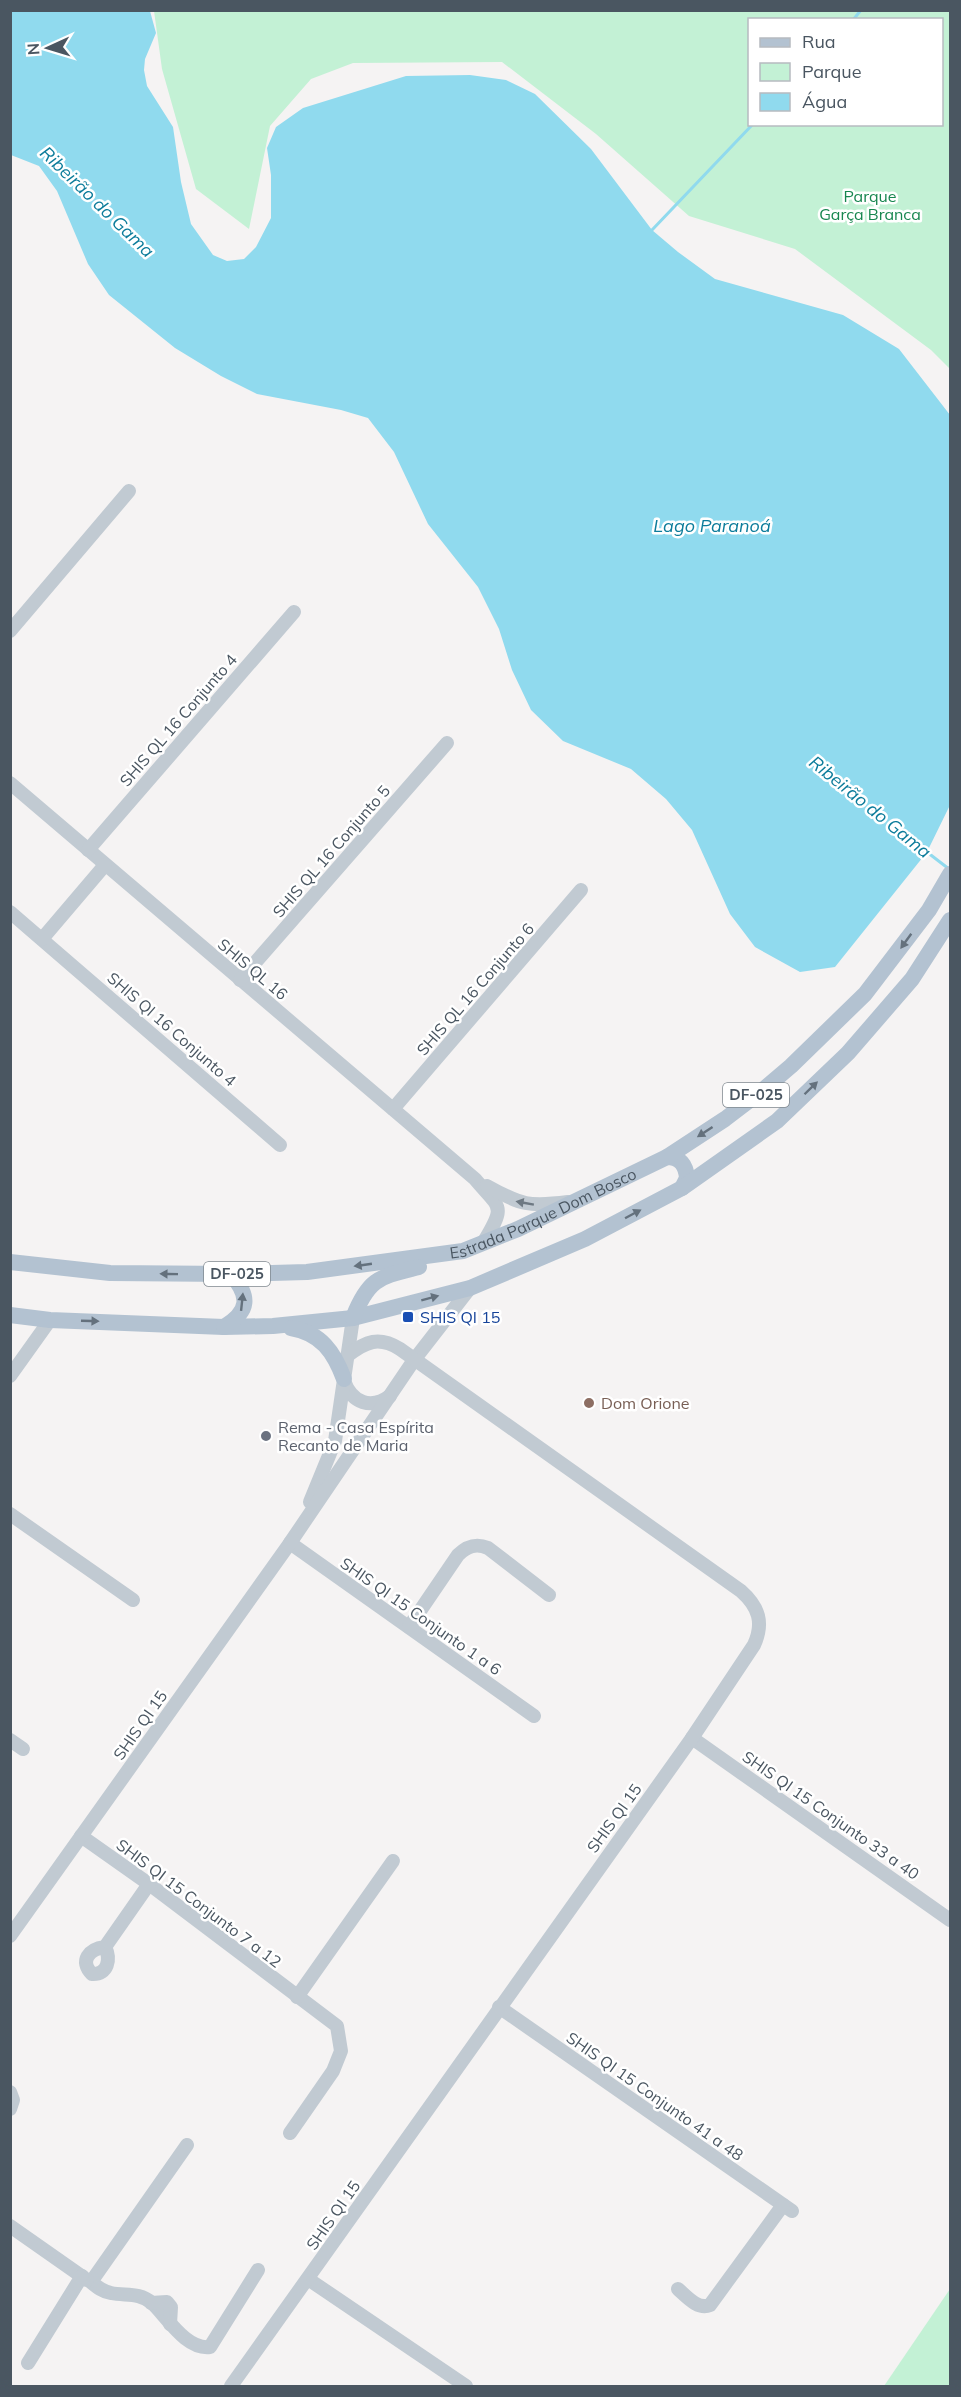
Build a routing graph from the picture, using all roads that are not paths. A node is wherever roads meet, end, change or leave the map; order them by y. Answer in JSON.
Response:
{"nodes":[{"id":1,"x":129,"y":491,"type":"dead end"},
{"id":2,"x":294,"y":612,"type":"dead end"},
{"id":3,"x":10,"y":631,"type":"edge"},
{"id":4,"x":447,"y":743,"type":"dead end"},
{"id":5,"x":10,"y":783,"type":"edge"},
{"id":6,"x":88,"y":850,"type":"junction"},
{"id":7,"x":105,"y":865,"type":"junction"},
{"id":8,"x":951,"y":874,"type":"edge"},
{"id":9,"x":582,"y":890,"type":"dead end"},
{"id":10,"x":10,"y":912,"type":"edge"},
{"id":11,"x":951,"y":920,"type":"edge"},
{"id":12,"x":42,"y":939,"type":"junction"},
{"id":13,"x":240,"y":980,"type":"junction"},
{"id":14,"x":393,"y":1109,"type":"junction"},
{"id":15,"x":280,"y":1145,"type":"dead end"},
{"id":16,"x":667,"y":1157,"type":"junction"},
{"id":17,"x":475,"y":1179,"type":"junction"},
{"id":18,"x":682,"y":1188,"type":"junction"},
{"id":19,"x":581,"y":1200,"type":"junction"},
{"id":20,"x":483,"y":1243,"type":"junction"},
{"id":21,"x":463,"y":1251,"type":"junction"},
{"id":22,"x":10,"y":1262,"type":"edge"},
{"id":23,"x":231,"y":1274,"type":"junction"},
{"id":24,"x":470,"y":1288,"type":"junction"},
{"id":25,"x":18,"y":1316,"type":"edge"},
{"id":26,"x":353,"y":1318,"type":"junction"},
{"id":27,"x":50,"y":1320,"type":"junction"},
{"id":28,"x":273,"y":1326,"type":"junction"},
{"id":29,"x":224,"y":1327,"type":"junction"},
{"id":30,"x":33,"y":1344,"type":"junction"},
{"id":31,"x":347,"y":1356,"type":"junction"},
{"id":32,"x":414,"y":1360,"type":"junction"},
{"id":33,"x":10,"y":1376,"type":"edge"},
{"id":34,"x":344,"y":1379,"type":"junction"},
{"id":35,"x":392,"y":1395,"type":"junction"},
{"id":36,"x":10,"y":1514,"type":"edge"},
{"id":37,"x":294,"y":1538,"type":"junction"},
{"id":38,"x":549,"y":1595,"type":"dead end"},
{"id":39,"x":133,"y":1600,"type":"dead end"},
{"id":40,"x":409,"y":1627,"type":"junction"},
{"id":41,"x":534,"y":1716,"type":"dead end"},
{"id":42,"x":692,"y":1738,"type":"junction"},
{"id":43,"x":10,"y":1740,"type":"edge"},
{"id":44,"x":23,"y":1749,"type":"dead end"},
{"id":45,"x":81,"y":1836,"type":"junction"},
{"id":46,"x":393,"y":1861,"type":"dead end"},
{"id":47,"x":149,"y":1884,"type":"junction"},
{"id":48,"x":951,"y":1920,"type":"edge"},
{"id":49,"x":10,"y":1936,"type":"edge"},
{"id":50,"x":105,"y":1947,"type":"dead end"},
{"id":51,"x":297,"y":1997,"type":"junction"},
{"id":52,"x":499,"y":2007,"type":"junction"},
{"id":53,"x":10,"y":2092,"type":"edge"},
{"id":54,"x":10,"y":2109,"type":"edge"},
{"id":55,"x":290,"y":2133,"type":"dead end"},
{"id":56,"x":187,"y":2145,"type":"dead end"},
{"id":57,"x":10,"y":2226,"type":"edge"},
{"id":58,"x":258,"y":2270,"type":"dead end"},
{"id":59,"x":86,"y":2279,"type":"junction"},
{"id":60,"x":308,"y":2279,"type":"junction"},
{"id":61,"x":678,"y":2289,"type":"dead end"},
{"id":62,"x":28,"y":2363,"type":"dead end"},
{"id":63,"x":231,"y":2386,"type":"edge"},
{"id":64,"x":466,"y":2386,"type":"edge"}],
"edges":[{"from":1,"to":3,"type":"street"},
{"from":2,"to":6,"type":"street","name":"SHIS QL 16 Conjunto 4"},
{"from":4,"to":13,"type":"street","name":"SHIS QL 16 Conjunto 5"},
{"from":5,"to":6,"type":"street","name":"SHIS QL 16"},
{"from":6,"to":7,"type":"street","name":"SHIS QL 16"},
{"from":7,"to":12,"type":"street"},
{"from":7,"to":13,"type":"street","name":"SHIS QL 16"},
{"from":8,"to":16,"type":"main road","name":"Estrada Parque Dom Bosco","number":"DF-025","one_way":true},
{"from":9,"to":14,"type":"street","name":"SHIS QL 16 Conjunto 6"},
{"from":10,"to":12,"type":"street","name":"SHIS QI 16 Conjunto 4"},
{"from":18,"to":11,"type":"main road","number":"DF-025","one_way":true},
{"from":12,"to":15,"type":"street","name":"SHIS QI 16 Conjunto 4"},
{"from":13,"to":14,"type":"street","name":"SHIS QL 16"},
{"from":14,"to":17,"type":"street","name":"SHIS QL 16"},
{"from":16,"to":18,"type":"main road"},
{"from":16,"to":19,"type":"main road","name":"Estrada Parque Dom Bosco","number":"DF-025"},
{"from":19,"to":17,"type":"street","name":"SHIS QL 16","one_way":true},
{"from":17,"to":20,"type":"street","name":"SHIS QL 16"},
{"from":24,"to":18,"type":"main road","number":"DF-025","one_way":true},
{"from":19,"to":20,"type":"main road","name":"Estrada Parque Dom Bosco","number":"DF-025"},
{"from":20,"to":21,"type":"main road","name":"Estrada Parque Dom Bosco","number":"DF-025"},
{"from":21,"to":23,"type":"main road","name":"Estrada Parque Dom Bosco","number":"DF-025","one_way":true},
{"from":21,"to":26,"type":"main road"},
{"from":23,"to":22,"type":"main road","name":"Estrada Parque Dom Bosco","number":"DF-025","one_way":true},
{"from":29,"to":23,"type":"main road","one_way":true},
{"from":26,"to":24,"type":"main road","number":"DF-025","one_way":true},
{"from":24,"to":32,"type":"street","name":"SHIS QI 15"},
{"from":25,"to":27,"type":"main road","number":"DF-025"},
{"from":25,"to":30,"type":"street"},
{"from":26,"to":28,"type":"main road","number":"DF-025"},
{"from":26,"to":31,"type":"street","name":"SHIS QI 15"},
{"from":27,"to":29,"type":"main road","number":"DF-025","one_way":true},
{"from":27,"to":30,"type":"street"},
{"from":28,"to":29,"type":"main road","number":"DF-025"},
{"from":28,"to":34,"type":"main road"},
{"from":30,"to":33,"type":"street"},
{"from":31,"to":32,"type":"street"},
{"from":31,"to":34,"type":"street","name":"SHIS QI 15"},
{"from":32,"to":35,"type":"street","name":"SHIS QI 15"},
{"from":32,"to":42,"type":"street","name":"SHIS QI 15"},
{"from":34,"to":35,"type":"street"},
{"from":34,"to":37,"type":"street","name":"SHIS QI 15"},
{"from":35,"to":37,"type":"street","name":"SHIS QI 15"},
{"from":36,"to":39,"type":"street"},
{"from":37,"to":40,"type":"street","name":"SHIS QI 15 Conjunto 1 a 6"},
{"from":37,"to":45,"type":"street","name":"SHIS QI 15"},
{"from":38,"to":40,"type":"street"},
{"from":40,"to":41,"type":"street","name":"SHIS QI 15 Conjunto 1 a 6"},
{"from":42,"to":48,"type":"street","name":"SHIS QI 15 Conjunto 33 a 40"},
{"from":42,"to":52,"type":"street","name":"SHIS QI 15"},
{"from":43,"to":44,"type":"street"},
{"from":45,"to":47,"type":"street","name":"SHIS QI 15 Conjunto 7 a 12"},
{"from":45,"to":49,"type":"street","name":"SHIS QI 15"},
{"from":46,"to":51,"type":"street"},
{"from":47,"to":50,"type":"street"},
{"from":47,"to":51,"type":"street","name":"SHIS QI 15 Conjunto 7 a 12"},
{"from":51,"to":55,"type":"street","name":"SHIS QI 15 Conjunto 7 a 12"},
{"from":52,"to":60,"type":"street","name":"SHIS QI 15"},
{"from":52,"to":61,"type":"street","name":"SHIS QI 15 Conjunto 41 a 48"},
{"from":53,"to":54,"type":"street"},
{"from":56,"to":59,"type":"street"},
{"from":57,"to":59,"type":"street"},
{"from":58,"to":59,"type":"street"},
{"from":59,"to":62,"type":"street"},
{"from":60,"to":63,"type":"street","name":"SHIS QI 15"},
{"from":60,"to":64,"type":"street"}]}
